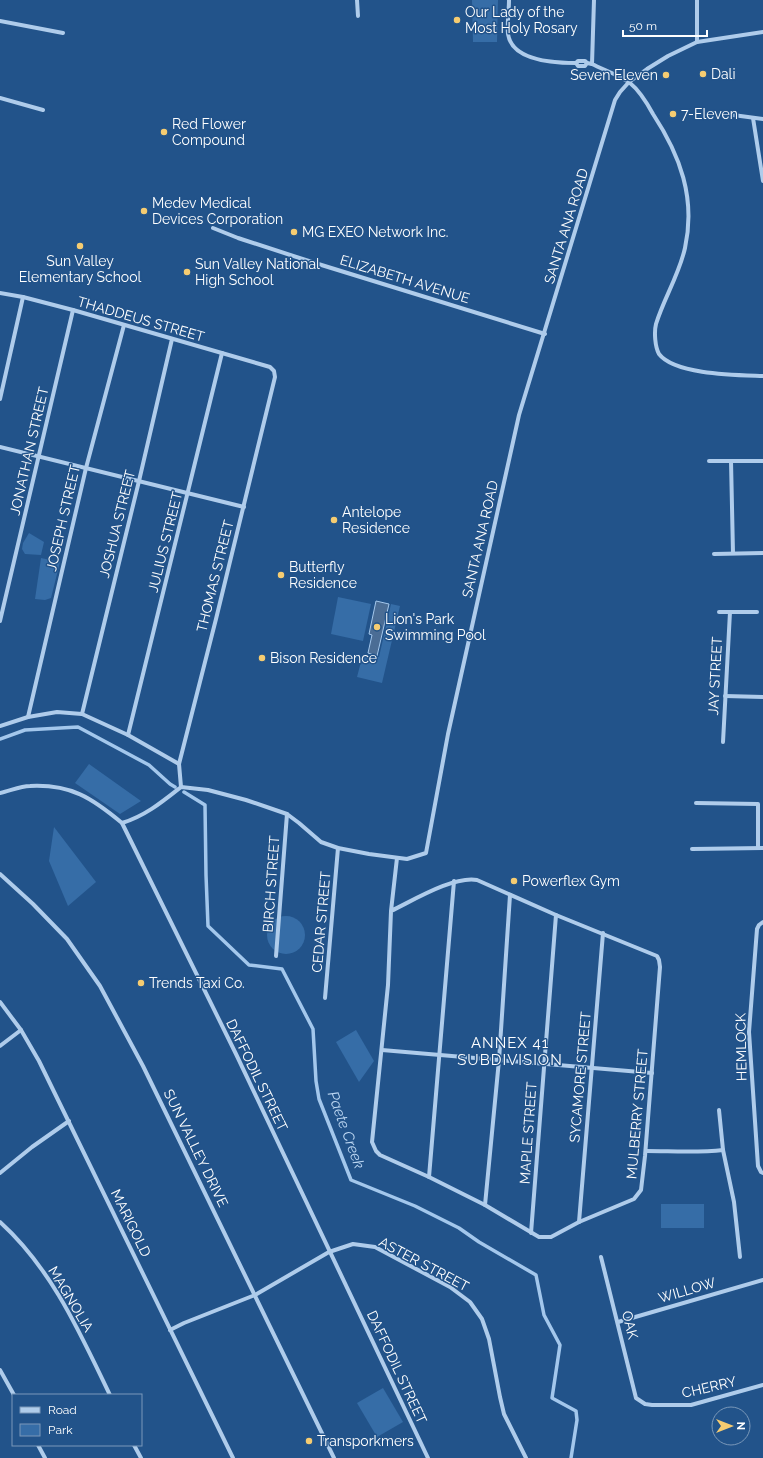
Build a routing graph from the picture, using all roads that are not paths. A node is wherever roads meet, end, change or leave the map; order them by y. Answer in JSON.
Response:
{"nodes":[{"id":1,"x":357,"y":0,"type":"edge"},
{"id":2,"x":509,"y":0,"type":"edge"},
{"id":3,"x":594,"y":0,"type":"edge"},
{"id":4,"x":697,"y":0,"type":"edge"},
{"id":5,"x":358,"y":16,"type":"dead end"},
{"id":6,"x":0,"y":21,"type":"edge"},
{"id":7,"x":763,"y":32,"type":"edge"},
{"id":8,"x":63,"y":33,"type":"dead end"},
{"id":9,"x":697,"y":42,"type":"junction"},
{"id":10,"x":592,"y":64,"type":"junction"},
{"id":11,"x":629,"y":82,"type":"junction"},
{"id":12,"x":0,"y":98,"type":"edge"},
{"id":13,"x":43,"y":110,"type":"dead end"},
{"id":14,"x":733,"y":115,"type":"dead end"},
{"id":15,"x":754,"y":118,"type":"junction"},
{"id":16,"x":763,"y":119,"type":"edge"},
{"id":17,"x":763,"y":181,"type":"edge"},
{"id":18,"x":213,"y":228,"type":"dead end"},
{"id":19,"x":0,"y":293,"type":"edge"},
{"id":20,"x":24,"y":297,"type":"junction"},
{"id":21,"x":73,"y":310,"type":"junction"},
{"id":22,"x":124,"y":325,"type":"junction"},
{"id":23,"x":545,"y":334,"type":"junction"},
{"id":24,"x":172,"y":339,"type":"junction"},
{"id":25,"x":222,"y":354,"type":"junction"},
{"id":26,"x":274,"y":371,"type":"joint"},
{"id":27,"x":763,"y":376,"type":"edge"},
{"id":28,"x":0,"y":399,"type":"edge"},
{"id":29,"x":0,"y":447,"type":"edge"},
{"id":30,"x":39,"y":456,"type":"junction"},
{"id":31,"x":710,"y":461,"type":"dead end"},
{"id":32,"x":731,"y":461,"type":"junction"},
{"id":33,"x":763,"y":461,"type":"edge"},
{"id":34,"x":86,"y":468,"type":"junction"},
{"id":35,"x":139,"y":481,"type":"junction"},
{"id":36,"x":188,"y":493,"type":"junction"},
{"id":37,"x":244,"y":507,"type":"junction"},
{"id":38,"x":733,"y":553,"type":"junction"},
{"id":39,"x":763,"y":553,"type":"edge"},
{"id":40,"x":714,"y":554,"type":"dead end"},
{"id":41,"x":719,"y":612,"type":"dead end"},
{"id":42,"x":730,"y":612,"type":"junction"},
{"id":43,"x":757,"y":612,"type":"dead end"},
{"id":44,"x":0,"y":621,"type":"edge"},
{"id":45,"x":725,"y":696,"type":"junction"},
{"id":46,"x":763,"y":697,"type":"edge"},
{"id":47,"x":82,"y":714,"type":"junction"},
{"id":48,"x":28,"y":717,"type":"junction"},
{"id":49,"x":0,"y":726,"type":"edge"},
{"id":50,"x":128,"y":735,"type":"junction"},
{"id":51,"x":724,"y":742,"type":"dead end"},
{"id":52,"x":179,"y":764,"type":"junction"},
{"id":53,"x":181,"y":787,"type":"junction"},
{"id":54,"x":0,"y":793,"type":"edge"},
{"id":55,"x":696,"y":803,"type":"dead end"},
{"id":56,"x":287,"y":814,"type":"junction"},
{"id":57,"x":122,"y":822,"type":"junction"},
{"id":58,"x":338,"y":848,"type":"junction"},
{"id":59,"x":761,"y":848,"type":"edge"},
{"id":60,"x":692,"y":849,"type":"dead end"},
{"id":61,"x":397,"y":858,"type":"junction"},
{"id":62,"x":0,"y":874,"type":"edge"},
{"id":63,"x":454,"y":881,"type":"junction"},
{"id":64,"x":510,"y":895,"type":"junction"},
{"id":65,"x":391,"y":911,"type":"junction"},
{"id":66,"x":556,"y":915,"type":"junction"},
{"id":67,"x":763,"y":922,"type":"edge"},
{"id":68,"x":603,"y":933,"type":"junction"},
{"id":69,"x":276,"y":956,"type":"dead end"},
{"id":70,"x":325,"y":998,"type":"dead end"},
{"id":71,"x":0,"y":1002,"type":"edge"},
{"id":72,"x":21,"y":1030,"type":"junction"},
{"id":73,"x":0,"y":1046,"type":"edge"},
{"id":74,"x":382,"y":1050,"type":"junction"},
{"id":75,"x":439,"y":1055,"type":"junction"},
{"id":76,"x":499,"y":1060,"type":"junction"},
{"id":77,"x":545,"y":1064,"type":"junction"},
{"id":78,"x":592,"y":1068,"type":"junction"},
{"id":79,"x":652,"y":1073,"type":"junction"},
{"id":80,"x":719,"y":1110,"type":"dead end"},
{"id":81,"x":69,"y":1121,"type":"junction"},
{"id":82,"x":723,"y":1150,"type":"junction"},
{"id":83,"x":646,"y":1151,"type":"junction"},
{"id":84,"x":0,"y":1173,"type":"edge"},
{"id":85,"x":763,"y":1173,"type":"edge"},
{"id":86,"x":428,"y":1177,"type":"junction"},
{"id":87,"x":485,"y":1205,"type":"junction"},
{"id":88,"x":0,"y":1222,"type":"edge"},
{"id":89,"x":579,"y":1222,"type":"junction"},
{"id":90,"x":531,"y":1233,"type":"junction"},
{"id":91,"x":329,"y":1252,"type":"junction"},
{"id":92,"x":600,"y":1257,"type":"dead end"},
{"id":93,"x":740,"y":1257,"type":"dead end"},
{"id":94,"x":763,"y":1280,"type":"edge"},
{"id":95,"x":255,"y":1295,"type":"junction"},
{"id":96,"x":618,"y":1322,"type":"junction"},
{"id":97,"x":170,"y":1330,"type":"junction"},
{"id":98,"x":0,"y":1370,"type":"edge"},
{"id":99,"x":763,"y":1385,"type":"edge"},
{"id":100,"x":13,"y":1394,"type":"edge"},
{"id":101,"x":110,"y":1394,"type":"edge"},
{"id":102,"x":636,"y":1398,"type":"joint"},
{"id":103,"x":39,"y":1446,"type":"edge"},
{"id":104,"x":135,"y":1446,"type":"edge"},
{"id":105,"x":45,"y":1458,"type":"edge"},
{"id":106,"x":141,"y":1458,"type":"edge"},
{"id":107,"x":233,"y":1458,"type":"edge"},
{"id":108,"x":334,"y":1458,"type":"edge"},
{"id":109,"x":428,"y":1458,"type":"edge"},
{"id":110,"x":526,"y":1458,"type":"edge"}],
"edges":[{"from":1,"to":5,"type":"street"},
{"from":2,"to":10,"type":"street"},
{"from":3,"to":10,"type":"street"},
{"from":4,"to":9,"type":"street"},
{"from":6,"to":8,"type":"street"},
{"from":7,"to":9,"type":"street","name":"SANTA ANA ROAD"},
{"from":9,"to":11,"type":"street","name":"SANTA ANA ROAD"},
{"from":10,"to":11,"type":"street"},
{"from":11,"to":23,"type":"street","name":"SANTA ANA ROAD"},
{"from":11,"to":27,"type":"street"},
{"from":12,"to":13,"type":"street"},
{"from":14,"to":15,"type":"street"},
{"from":15,"to":16,"type":"street"},
{"from":15,"to":17,"type":"street"},
{"from":18,"to":23,"type":"street","name":"ELIZABETH AVENUE"},
{"from":19,"to":20,"type":"street","name":"THADDEUS STREET"},
{"from":20,"to":21,"type":"street","name":"THADDEUS STREET"},
{"from":20,"to":28,"type":"street"},
{"from":21,"to":22,"type":"street","name":"THADDEUS STREET"},
{"from":21,"to":30,"type":"street","name":"JONATHAN STREET"},
{"from":22,"to":24,"type":"street","name":"THADDEUS STREET"},
{"from":22,"to":34,"type":"street","name":"JOSEPH STREET"},
{"from":23,"to":61,"type":"street","name":"SANTA ANA ROAD"},
{"from":24,"to":25,"type":"street","name":"THADDEUS STREET"},
{"from":24,"to":35,"type":"street","name":"JOSHUA STREET"},
{"from":25,"to":26,"type":"street","name":"THADDEUS STREET"},
{"from":25,"to":36,"type":"street","name":"JULIUS STREET"},
{"from":26,"to":37,"type":"street","name":"THOMAS STREET"},
{"from":29,"to":30,"type":"street"},
{"from":30,"to":34,"type":"street"},
{"from":30,"to":44,"type":"street","name":"JONATHAN STREET"},
{"from":31,"to":32,"type":"street"},
{"from":32,"to":33,"type":"street"},
{"from":32,"to":38,"type":"street"},
{"from":34,"to":35,"type":"street"},
{"from":34,"to":48,"type":"street","name":"JOSEPH STREET"},
{"from":35,"to":36,"type":"street"},
{"from":35,"to":47,"type":"street","name":"JOSHUA STREET"},
{"from":36,"to":37,"type":"street"},
{"from":36,"to":50,"type":"street","name":"JULIUS STREET"},
{"from":37,"to":52,"type":"street","name":"THOMAS STREET"},
{"from":38,"to":39,"type":"street"},
{"from":38,"to":40,"type":"street"},
{"from":41,"to":42,"type":"street"},
{"from":42,"to":43,"type":"street"},
{"from":42,"to":45,"type":"street","name":"JAY STREET"},
{"from":45,"to":46,"type":"street"},
{"from":45,"to":51,"type":"street","name":"JAY STREET"},
{"from":47,"to":48,"type":"street"},
{"from":47,"to":50,"type":"street"},
{"from":48,"to":49,"type":"street"},
{"from":50,"to":52,"type":"street"},
{"from":52,"to":53,"type":"street","name":"THOMAS STREET"},
{"from":53,"to":56,"type":"street","name":"SANTA ANA ROAD"},
{"from":53,"to":57,"type":"street"},
{"from":54,"to":57,"type":"street","name":"DAFFODIL STREET"},
{"from":55,"to":59,"type":"street"},
{"from":56,"to":58,"type":"street","name":"SANTA ANA ROAD"},
{"from":56,"to":69,"type":"street","name":"BIRCH STREET"},
{"from":57,"to":91,"type":"street","name":"DAFFODIL STREET"},
{"from":58,"to":61,"type":"street","name":"SANTA ANA ROAD"},
{"from":58,"to":70,"type":"street","name":"CEDAR STREET"},
{"from":59,"to":60,"type":"street"},
{"from":61,"to":65,"type":"street","name":"MULBERRY STREET"},
{"from":62,"to":95,"type":"street","name":"SUN VALLEY DRIVE"},
{"from":63,"to":64,"type":"street","name":"MULBERRY STREET"},
{"from":63,"to":65,"type":"street","name":"MULBERRY STREET"},
{"from":63,"to":75,"type":"street"},
{"from":64,"to":66,"type":"street","name":"MULBERRY STREET"},
{"from":64,"to":76,"type":"street"},
{"from":65,"to":74,"type":"street","name":"MULBERRY STREET"},
{"from":66,"to":68,"type":"street","name":"MULBERRY STREET"},
{"from":66,"to":77,"type":"street","name":"MAPLE STREET"},
{"from":67,"to":85,"type":"street","name":"HEMLOCK"},
{"from":68,"to":78,"type":"street","name":"SYCAMORE STREET"},
{"from":68,"to":79,"type":"street","name":"MULBERRY STREET"},
{"from":71,"to":72,"type":"street","name":"MARIGOLD"},
{"from":72,"to":73,"type":"street"},
{"from":72,"to":81,"type":"street","name":"MARIGOLD"},
{"from":74,"to":75,"type":"street"},
{"from":74,"to":86,"type":"street","name":"MULBERRY STREET"},
{"from":75,"to":76,"type":"street"},
{"from":75,"to":86,"type":"street"},
{"from":76,"to":77,"type":"street"},
{"from":76,"to":87,"type":"street"},
{"from":77,"to":78,"type":"street"},
{"from":77,"to":90,"type":"street","name":"MAPLE STREET"},
{"from":78,"to":79,"type":"street"},
{"from":78,"to":89,"type":"street","name":"SYCAMORE STREET"},
{"from":79,"to":83,"type":"street","name":"MULBERRY STREET"},
{"from":80,"to":82,"type":"street"},
{"from":81,"to":84,"type":"street"},
{"from":81,"to":97,"type":"street","name":"MARIGOLD"},
{"from":82,"to":83,"type":"street"},
{"from":82,"to":93,"type":"street"},
{"from":83,"to":89,"type":"street","name":"MULBERRY STREET"},
{"from":86,"to":87,"type":"street","name":"MULBERRY STREET"},
{"from":87,"to":90,"type":"street","name":"MULBERRY STREET"},
{"from":88,"to":101,"type":"street","name":"MAGNOLIA"},
{"from":89,"to":90,"type":"street","name":"MULBERRY STREET"},
{"from":91,"to":95,"type":"street","name":"ASTER STREET"},
{"from":91,"to":109,"type":"street","name":"DAFFODIL STREET"},
{"from":91,"to":110,"type":"street","name":"ASTER STREET"},
{"from":92,"to":96,"type":"street","name":"OAK"},
{"from":94,"to":96,"type":"street","name":"WILLOW"},
{"from":95,"to":97,"type":"street","name":"ASTER STREET"},
{"from":95,"to":108,"type":"street","name":"SUN VALLEY DRIVE"},
{"from":96,"to":102,"type":"street","name":"OAK"},
{"from":97,"to":107,"type":"street","name":"MARIGOLD"},
{"from":98,"to":100,"type":"street"},
{"from":99,"to":102,"type":"street","name":"CHERRY"},
{"from":103,"to":105,"type":"street"},
{"from":104,"to":106,"type":"street"}]}
